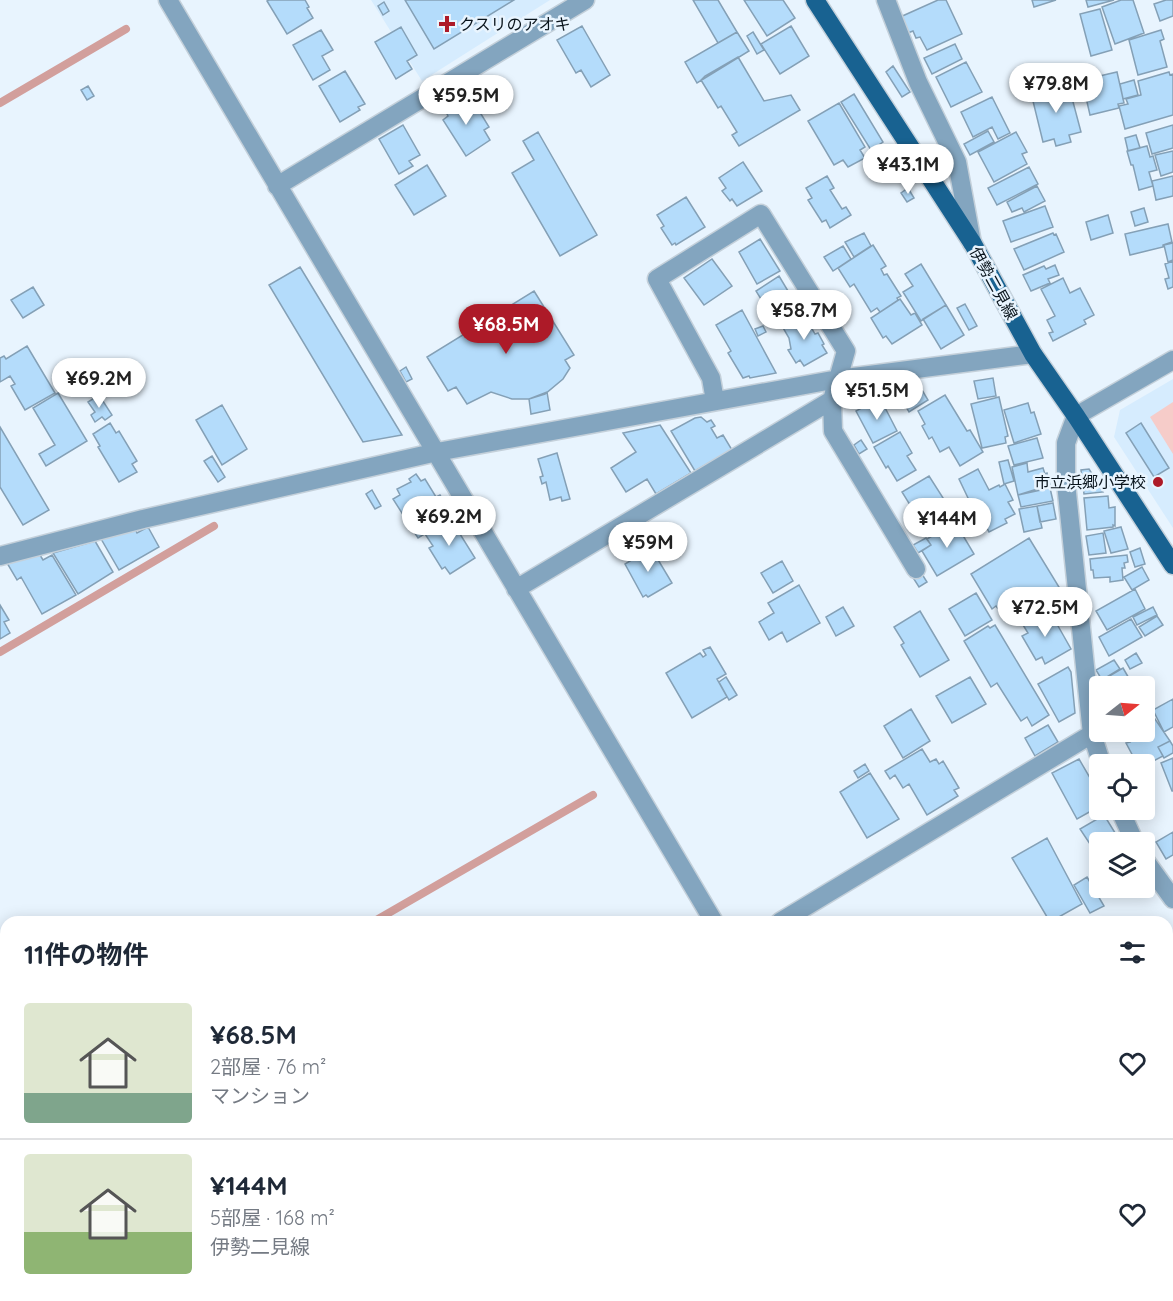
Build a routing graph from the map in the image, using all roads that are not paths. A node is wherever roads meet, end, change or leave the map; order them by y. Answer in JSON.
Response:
{"nodes":[{"id":1,"x":168,"y":0,"type":"edge"},
{"id":2,"x":585,"y":0,"type":"edge"},
{"id":3,"x":815,"y":0,"type":"edge"},
{"id":4,"x":886,"y":0,"type":"edge"},
{"id":5,"x":277,"y":186,"type":"junction"},
{"id":6,"x":973,"y":244,"type":"junction"},
{"id":7,"x":1033,"y":354,"type":"junction"},
{"id":8,"x":1173,"y":360,"type":"edge"},
{"id":9,"x":838,"y":379,"type":"junction"},
{"id":10,"x":832,"y":400,"type":"junction"},
{"id":11,"x":715,"y":401,"type":"junction"},
{"id":12,"x":1076,"y":416,"type":"junction"},
{"id":13,"x":437,"y":452,"type":"junction"},
{"id":14,"x":0,"y":556,"type":"edge"},
{"id":15,"x":1173,"y":565,"type":"edge"},
{"id":16,"x":916,"y":569,"type":"dead end"},
{"id":17,"x":516,"y":589,"type":"junction"},
{"id":18,"x":1089,"y":705,"type":"edge"},
{"id":19,"x":1089,"y":736,"type":"edge"},
{"id":20,"x":1155,"y":874,"type":"edge"},
{"id":21,"x":1173,"y":899,"type":"edge"},
{"id":22,"x":710,"y":916,"type":"edge"},
{"id":23,"x":790,"y":916,"type":"edge"}],
"edges":[{"from":1,"to":5,"type":"street"},
{"from":2,"to":5,"type":"street"},
{"from":3,"to":6,"type":"main road","name":"伊勢二見線"},
{"from":4,"to":6,"type":"street"},
{"from":5,"to":13,"type":"street"},
{"from":6,"to":7,"type":"main road","name":"伊勢二見線"},
{"from":7,"to":9,"type":"street"},
{"from":7,"to":12,"type":"main road","name":"伊勢二見線"},
{"from":8,"to":12,"type":"street"},
{"from":9,"to":10,"type":"street"},
{"from":9,"to":11,"type":"street"},
{"from":9,"to":11,"type":"street"},
{"from":10,"to":16,"type":"street"},
{"from":10,"to":17,"type":"street"},
{"from":11,"to":13,"type":"street"},
{"from":12,"to":15,"type":"main road","name":"伊勢二見線"},
{"from":12,"to":18,"type":"street"},
{"from":13,"to":14,"type":"street"},
{"from":13,"to":17,"type":"street"},
{"from":17,"to":22,"type":"street"},
{"from":19,"to":23,"type":"street"},
{"from":20,"to":21,"type":"street"}]}
